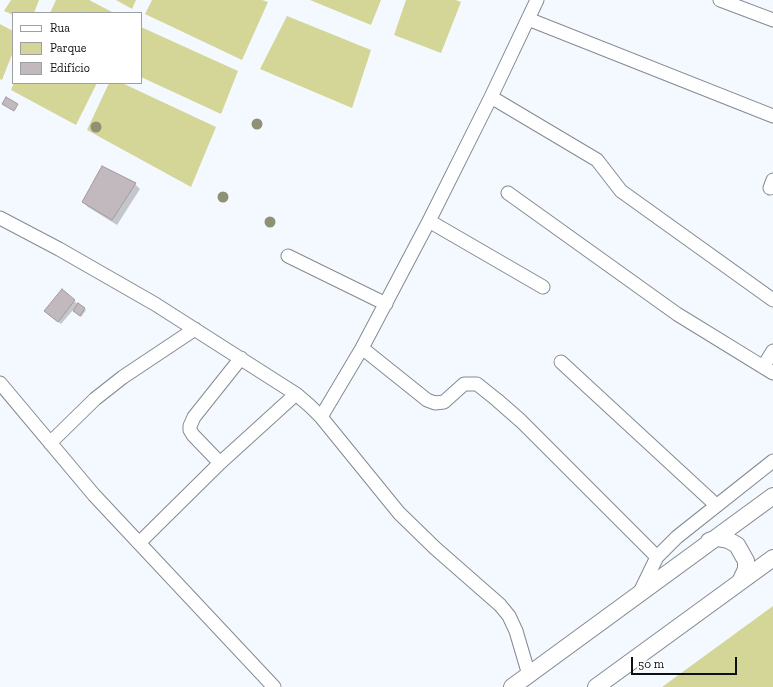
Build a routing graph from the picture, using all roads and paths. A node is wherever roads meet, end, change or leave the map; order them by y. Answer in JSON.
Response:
{"nodes":[{"id":1,"x":536,"y":0,"type":"edge"},
{"id":2,"x":720,"y":0,"type":"edge"},
{"id":3,"x":528,"y":19,"type":"junction"},
{"id":4,"x":773,"y":20,"type":"edge"},
{"id":5,"x":491,"y":97,"type":"junction"},
{"id":6,"x":773,"y":116,"type":"edge"},
{"id":7,"x":508,"y":193,"type":"dead end"},
{"id":8,"x":0,"y":218,"type":"edge"},
{"id":9,"x":429,"y":221,"type":"junction"},
{"id":10,"x":288,"y":256,"type":"dead end"},
{"id":11,"x":543,"y":287,"type":"dead end"},
{"id":12,"x":773,"y":300,"type":"edge"},
{"id":13,"x":386,"y":304,"type":"junction"},
{"id":14,"x":195,"y":329,"type":"junction"},
{"id":15,"x":362,"y":348,"type":"junction"},
{"id":16,"x":773,"y":351,"type":"edge"},
{"id":17,"x":240,"y":358,"type":"junction"},
{"id":18,"x":561,"y":362,"type":"dead end"},
{"id":19,"x":768,"y":370,"type":"edge"},
{"id":20,"x":0,"y":384,"type":"edge"},
{"id":21,"x":296,"y":394,"type":"junction"},
{"id":22,"x":321,"y":417,"type":"junction"},
{"id":23,"x":50,"y":443,"type":"junction"},
{"id":24,"x":773,"y":461,"type":"edge"},
{"id":25,"x":220,"y":463,"type":"junction"},
{"id":26,"x":773,"y":496,"type":"edge"},
{"id":27,"x":716,"y":505,"type":"junction"},
{"id":28,"x":773,"y":510,"type":"edge"},
{"id":29,"x":727,"y":528,"type":"junction"},
{"id":30,"x":709,"y":541,"type":"junction"},
{"id":31,"x":140,"y":543,"type":"junction"},
{"id":32,"x":657,"y":557,"type":"junction"},
{"id":33,"x":773,"y":558,"type":"edge"},
{"id":34,"x":773,"y":571,"type":"edge"},
{"id":35,"x":740,"y":582,"type":"junction"},
{"id":36,"x":640,"y":592,"type":"junction"},
{"id":37,"x":528,"y":675,"type":"junction"},
{"id":38,"x":274,"y":687,"type":"edge"},
{"id":39,"x":512,"y":687,"type":"edge"},
{"id":40,"x":596,"y":687,"type":"edge"}],
"edges":[{"from":1,"to":3,"type":"street"},
{"from":2,"to":4,"type":"street"},
{"from":3,"to":5,"type":"street"},
{"from":3,"to":6,"type":"street"},
{"from":5,"to":9,"type":"street"},
{"from":5,"to":12,"type":"street"},
{"from":7,"to":19,"type":"street"},
{"from":8,"to":14,"type":"street"},
{"from":9,"to":11,"type":"street"},
{"from":9,"to":13,"type":"street"},
{"from":10,"to":13,"type":"street"},
{"from":13,"to":15,"type":"street"},
{"from":14,"to":17,"type":"street"},
{"from":14,"to":23,"type":"street"},
{"from":15,"to":22,"type":"street"},
{"from":15,"to":32,"type":"street"},
{"from":16,"to":19,"type":"street"},
{"from":17,"to":21,"type":"street"},
{"from":17,"to":25,"type":"street"},
{"from":18,"to":27,"type":"street"},
{"from":20,"to":23,"type":"street"},
{"from":21,"to":22,"type":"street"},
{"from":21,"to":25,"type":"street"},
{"from":22,"to":37,"type":"street"},
{"from":23,"to":31,"type":"street"},
{"from":24,"to":27,"type":"street"},
{"from":25,"to":31,"type":"street"},
{"from":26,"to":29,"type":"street"},
{"from":27,"to":32,"type":"street"},
{"from":28,"to":29,"type":"street"},
{"from":29,"to":30,"type":"street"},
{"from":30,"to":35,"type":"street"},
{"from":30,"to":36,"type":"street"},
{"from":31,"to":38,"type":"street"},
{"from":32,"to":36,"type":"street"},
{"from":33,"to":35,"type":"street"},
{"from":34,"to":35,"type":"street"},
{"from":35,"to":40,"type":"street"},
{"from":36,"to":37,"type":"street"},
{"from":37,"to":39,"type":"street"}]}
